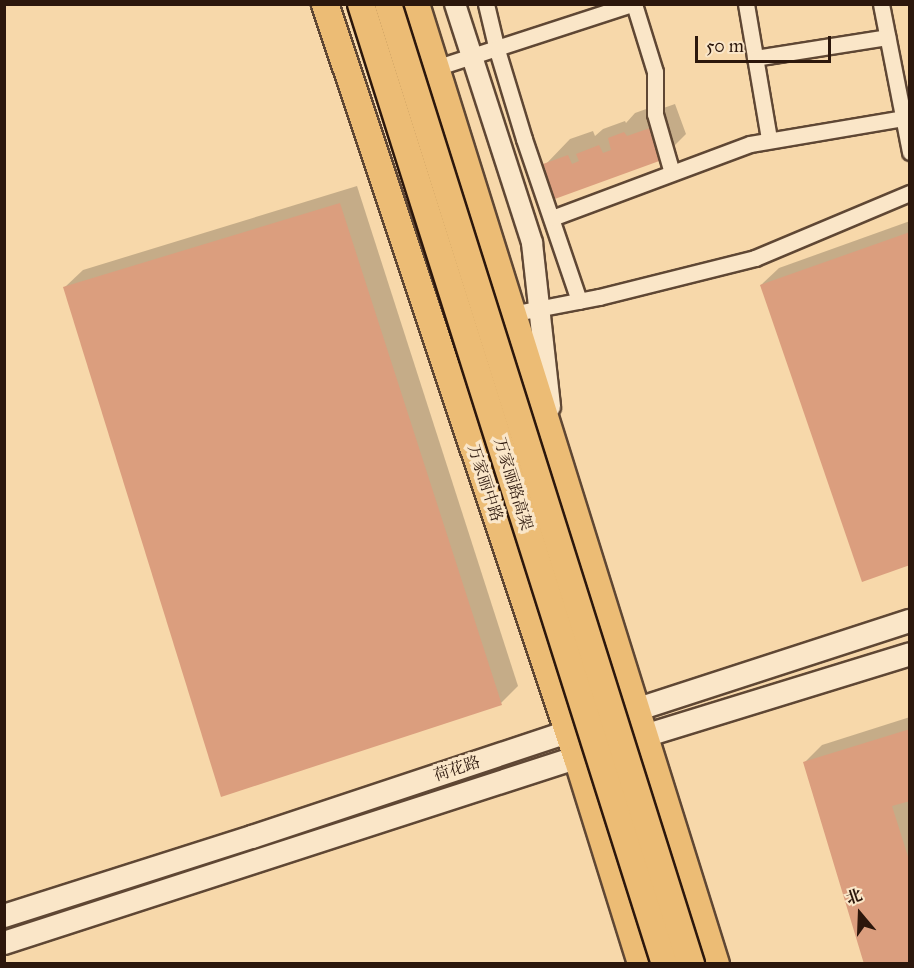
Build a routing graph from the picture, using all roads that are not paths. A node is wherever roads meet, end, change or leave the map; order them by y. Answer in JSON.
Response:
{"nodes":[{"id":1,"x":325,"y":4,"type":"edge"},
{"id":2,"x":361,"y":4,"type":"edge"},
{"id":3,"x":388,"y":4,"type":"edge"},
{"id":4,"x":416,"y":4,"type":"edge"},
{"id":5,"x":455,"y":4,"type":"edge"},
{"id":6,"x":486,"y":4,"type":"edge"},
{"id":7,"x":633,"y":4,"type":"edge"},
{"id":8,"x":746,"y":4,"type":"edge"},
{"id":9,"x":881,"y":4,"type":"edge"},
{"id":10,"x":887,"y":37,"type":"junction"},
{"id":11,"x":497,"y":50,"type":"junction"},
{"id":12,"x":471,"y":55,"type":"junction"},
{"id":13,"x":755,"y":58,"type":"junction"},
{"id":14,"x":435,"y":68,"type":"junction"},
{"id":15,"x":903,"y":118,"type":"junction"},
{"id":16,"x":769,"y":139,"type":"junction"},
{"id":17,"x":909,"y":152,"type":"edge"},
{"id":18,"x":672,"y":173,"type":"junction"},
{"id":19,"x":909,"y":193,"type":"edge"},
{"id":20,"x":552,"y":218,"type":"junction"},
{"id":21,"x":579,"y":301,"type":"junction"},
{"id":22,"x":539,"y":309,"type":"junction"},
{"id":23,"x":511,"y":314,"type":"junction"},
{"id":24,"x":556,"y":458,"type":"junction"},
{"id":25,"x":909,"y":621,"type":"edge"},
{"id":26,"x":909,"y":654,"type":"edge"},
{"id":27,"x":635,"y":711,"type":"junction"},
{"id":28,"x":568,"y":732,"type":"junction"},
{"id":29,"x":644,"y":736,"type":"junction"},
{"id":30,"x":577,"y":758,"type":"junction"},
{"id":31,"x":4,"y":916,"type":"edge"},
{"id":32,"x":4,"y":943,"type":"edge"},
{"id":33,"x":641,"y":963,"type":"edge"},
{"id":34,"x":664,"y":963,"type":"edge"},
{"id":35,"x":691,"y":963,"type":"edge"},
{"id":36,"x":716,"y":963,"type":"edge"}],
"edges":[{"from":1,"to":28,"type":"main road","name":"万家丽中路"},
{"from":2,"to":34,"type":"main road","name":"万家丽路高架","bridge":true},
{"from":3,"to":35,"type":"main road","name":"万家丽路高架","bridge":true},
{"from":4,"to":14,"type":"main road"},
{"from":5,"to":12,"type":"street"},
{"from":6,"to":11,"type":"street"},
{"from":7,"to":11,"type":"street"},
{"from":7,"to":18,"type":"street"},
{"from":8,"to":13,"type":"street"},
{"from":9,"to":10,"type":"street"},
{"from":10,"to":13,"type":"street"},
{"from":10,"to":15,"type":"street"},
{"from":11,"to":12,"type":"street"},
{"from":11,"to":20,"type":"street"},
{"from":12,"to":14,"type":"street"},
{"from":12,"to":22,"type":"street"},
{"from":13,"to":16,"type":"street"},
{"from":14,"to":23,"type":"main road"},
{"from":15,"to":16,"type":"street"},
{"from":15,"to":17,"type":"street"},
{"from":16,"to":18,"type":"street"},
{"from":18,"to":20,"type":"street"},
{"from":19,"to":21,"type":"street"},
{"from":20,"to":21,"type":"street"},
{"from":21,"to":22,"type":"street"},
{"from":22,"to":23,"type":"street"},
{"from":22,"to":24,"type":"street"},
{"from":23,"to":24,"type":"main road"},
{"from":24,"to":27,"type":"main road"},
{"from":25,"to":27,"type":"main road","name":"荷花路"},
{"from":26,"to":29,"type":"main road","name":"荷花路"},
{"from":27,"to":28,"type":"main road","name":"荷花路"},
{"from":27,"to":29,"type":"main road"},
{"from":28,"to":30,"type":"main road","name":"万家丽中路"},
{"from":28,"to":31,"type":"main road","name":"荷花路"},
{"from":29,"to":30,"type":"main road","name":"荷花路"},
{"from":29,"to":36,"type":"main road"},
{"from":30,"to":32,"type":"main road","name":"荷花路"},
{"from":30,"to":33,"type":"main road","name":"万家丽中路"}]}
